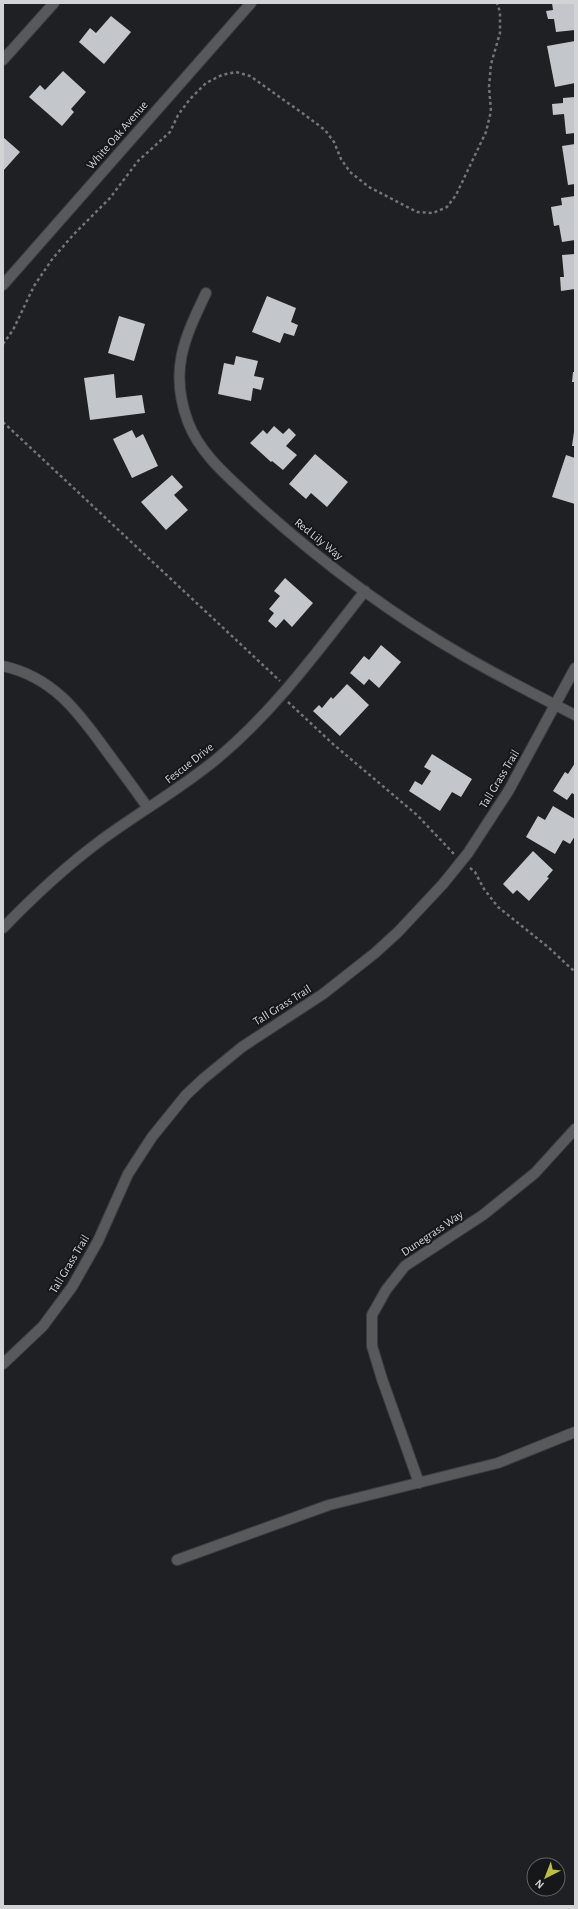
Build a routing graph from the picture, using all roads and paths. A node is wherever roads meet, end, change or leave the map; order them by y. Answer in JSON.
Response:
{"nodes":[{"id":1,"x":54,"y":3,"type":"edge"},
{"id":2,"x":250,"y":3,"type":"edge"},
{"id":3,"x":497,"y":3,"type":"edge"},
{"id":4,"x":3,"y":60,"type":"edge"},
{"id":5,"x":3,"y":285,"type":"edge"},
{"id":6,"x":206,"y":293,"type":"dead end"},
{"id":7,"x":3,"y":344,"type":"edge"},
{"id":8,"x":3,"y":422,"type":"edge"},
{"id":9,"x":365,"y":591,"type":"junction"},
{"id":10,"x":3,"y":666,"type":"edge"},
{"id":11,"x":575,"y":668,"type":"edge"},
{"id":12,"x":285,"y":692,"type":"junction"},
{"id":13,"x":556,"y":705,"type":"junction"},
{"id":14,"x":575,"y":715,"type":"edge"},
{"id":15,"x":148,"y":808,"type":"junction"},
{"id":16,"x":462,"y":861,"type":"junction"},
{"id":17,"x":3,"y":928,"type":"edge"},
{"id":18,"x":575,"y":972,"type":"edge"},
{"id":19,"x":575,"y":1129,"type":"edge"},
{"id":20,"x":3,"y":1364,"type":"edge"},
{"id":21,"x":575,"y":1432,"type":"edge"},
{"id":22,"x":419,"y":1483,"type":"junction"},
{"id":23,"x":177,"y":1560,"type":"dead end"}],
"edges":[{"from":1,"to":4,"type":"street"},
{"from":2,"to":5,"type":"street","name":"White Oak Avenue"},
{"from":3,"to":7,"type":"path"},
{"from":6,"to":9,"type":"street","name":"Red Lily Way"},
{"from":8,"to":12,"type":"path"},
{"from":9,"to":12,"type":"street","name":"Fescue Drive"},
{"from":9,"to":13,"type":"street","name":"Red Lily Way"},
{"from":10,"to":15,"type":"street"},
{"from":11,"to":13,"type":"street","name":"Tall Grass Trail"},
{"from":12,"to":15,"type":"street","name":"Fescue Drive"},
{"from":12,"to":16,"type":"path"},
{"from":13,"to":14,"type":"street","name":"Red Lily Way"},
{"from":13,"to":16,"type":"street","name":"Tall Grass Trail"},
{"from":15,"to":17,"type":"street","name":"Fescue Drive"},
{"from":16,"to":18,"type":"path"},
{"from":16,"to":20,"type":"street","name":"Tall Grass Trail"},
{"from":19,"to":22,"type":"street","name":"Dunegrass Way"},
{"from":21,"to":22,"type":"street"},
{"from":22,"to":23,"type":"street"}]}
